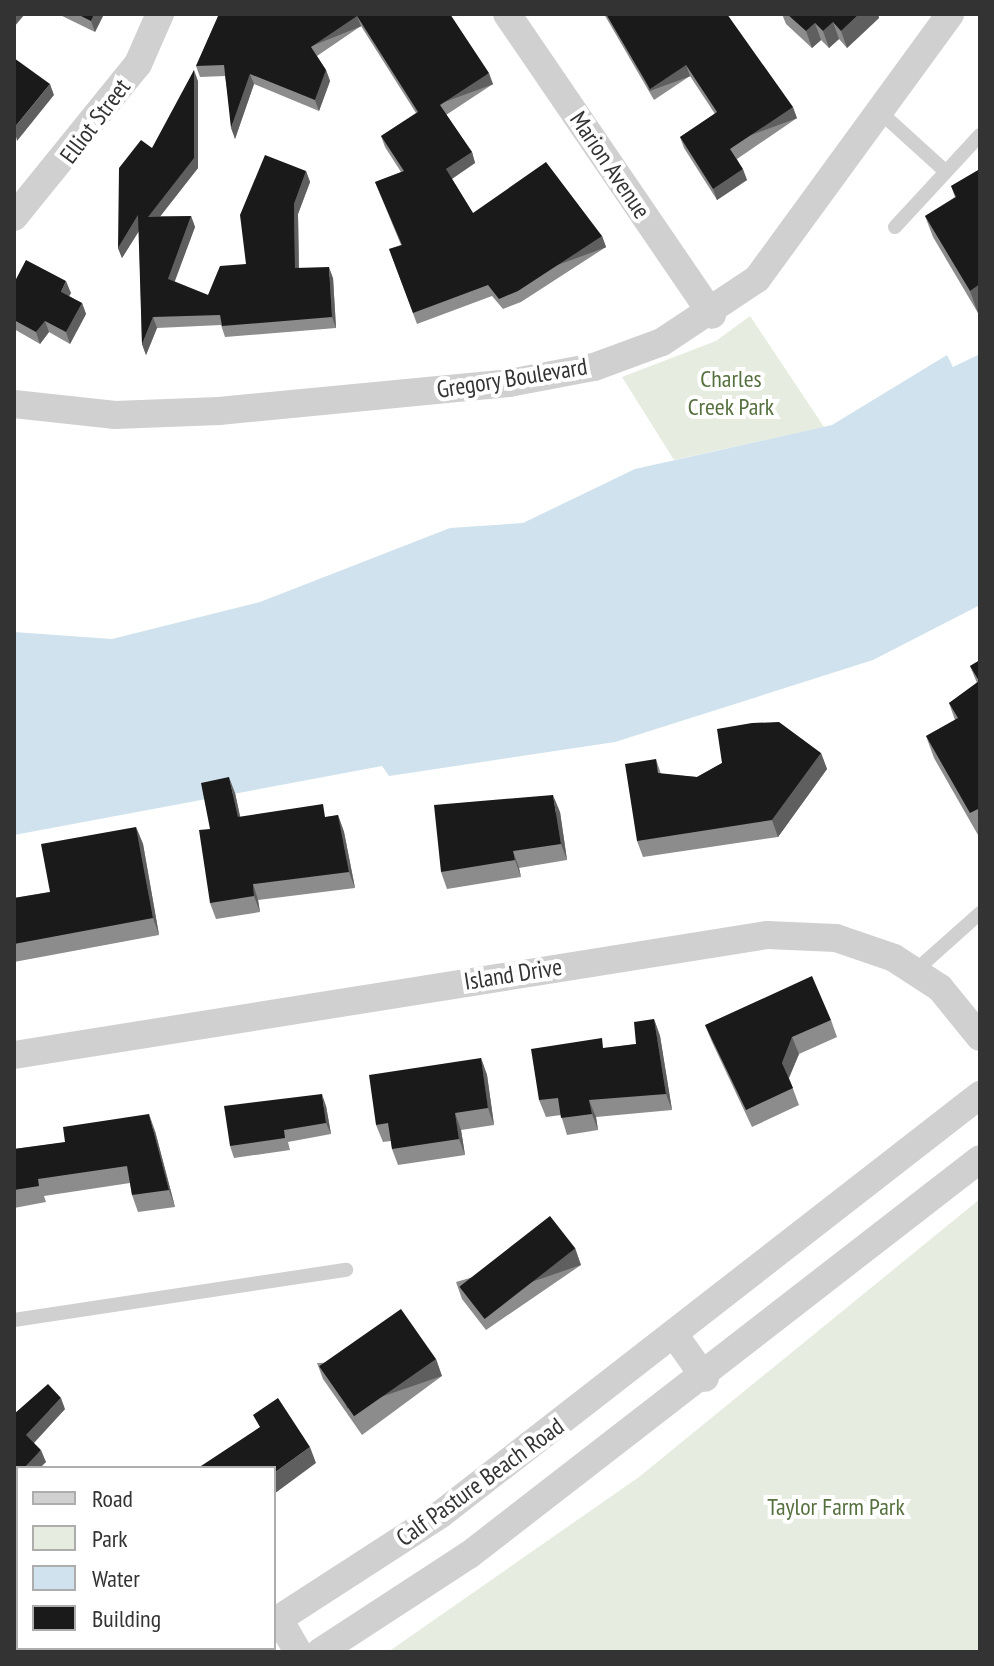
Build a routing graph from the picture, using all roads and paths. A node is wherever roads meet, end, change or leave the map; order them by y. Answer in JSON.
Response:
{"nodes":[{"id":1,"x":160,"y":14,"type":"edge"},
{"id":2,"x":507,"y":14,"type":"edge"},
{"id":3,"x":950,"y":14,"type":"edge"},
{"id":4,"x":880,"y":112,"type":"junction"},
{"id":5,"x":980,"y":135,"type":"edge"},
{"id":6,"x":944,"y":170,"type":"junction"},
{"id":7,"x":14,"y":217,"type":"edge"},
{"id":8,"x":895,"y":227,"type":"dead end"},
{"id":9,"x":712,"y":315,"type":"junction"},
{"id":10,"x":14,"y":404,"type":"edge"},
{"id":11,"x":980,"y":913,"type":"edge"},
{"id":12,"x":915,"y":971,"type":"junction"},
{"id":13,"x":980,"y":1037,"type":"edge"},
{"id":14,"x":14,"y":1055,"type":"edge"},
{"id":15,"x":980,"y":1095,"type":"edge"},
{"id":16,"x":980,"y":1159,"type":"edge"},
{"id":17,"x":346,"y":1270,"type":"dead end"},
{"id":18,"x":14,"y":1320,"type":"edge"},
{"id":19,"x":676,"y":1337,"type":"junction"},
{"id":20,"x":705,"y":1378,"type":"junction"},
{"id":21,"x":276,"y":1621,"type":"edge"},
{"id":22,"x":298,"y":1652,"type":"edge"},
{"id":23,"x":320,"y":1652,"type":"edge"}],
"edges":[{"from":1,"to":7,"type":"street","name":"Elliot Street"},
{"from":2,"to":9,"type":"street","name":"Marion Avenue"},
{"from":3,"to":4,"type":"street","name":"Gregory Boulevard"},
{"from":4,"to":6,"type":"lane"},
{"from":4,"to":9,"type":"street","name":"Gregory Boulevard"},
{"from":5,"to":6,"type":"lane"},
{"from":6,"to":8,"type":"lane"},
{"from":9,"to":10,"type":"street","name":"Gregory Boulevard"},
{"from":11,"to":12,"type":"lane"},
{"from":12,"to":13,"type":"street","name":"Island Drive"},
{"from":12,"to":14,"type":"street","name":"Island Drive"},
{"from":15,"to":19,"type":"street","name":"Calf Pasture Beach Road"},
{"from":16,"to":20,"type":"street","name":"Calf Pasture Beach Road"},
{"from":17,"to":18,"type":"lane"},
{"from":19,"to":20,"type":"street"},
{"from":19,"to":21,"type":"street","name":"Calf Pasture Beach Road"},
{"from":20,"to":23,"type":"street","name":"Calf Pasture Beach Road"},
{"from":21,"to":22,"type":"street","name":"Calf Pasture Beach Road"}]}
